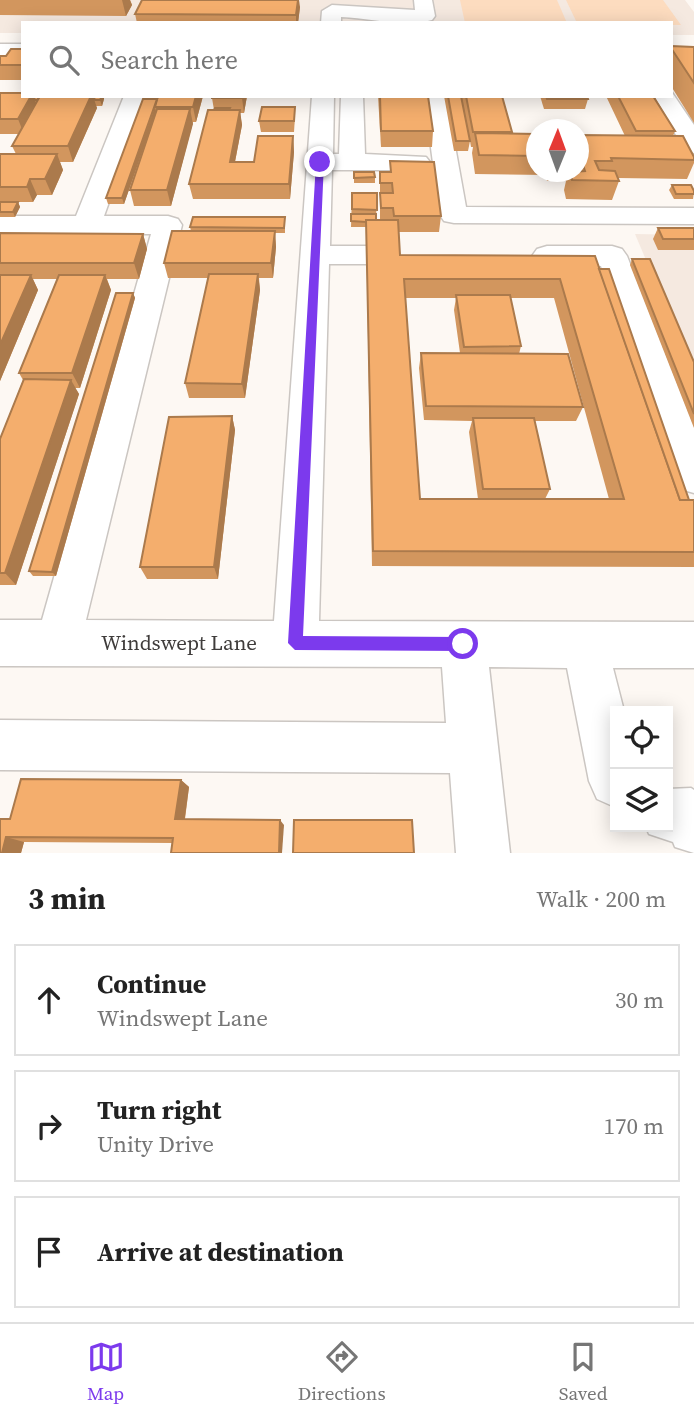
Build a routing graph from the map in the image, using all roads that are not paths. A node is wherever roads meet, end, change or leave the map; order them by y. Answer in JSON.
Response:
{"nodes":[{"id":1,"x":423,"y":0,"type":"edge"},
{"id":2,"x":331,"y":21,"type":"edge"},
{"id":3,"x":0,"y":50,"type":"edge"},
{"id":4,"x":21,"y":50,"type":"edge"},
{"id":5,"x":135,"y":98,"type":"edge"},
{"id":6,"x":323,"y":98,"type":"edge"},
{"id":7,"x":352,"y":98,"type":"edge"},
{"id":8,"x":435,"y":98,"type":"edge"},
{"id":9,"x":666,"y":98,"type":"edge"},
{"id":10,"x":694,"y":146,"type":"edge"},
{"id":11,"x":336,"y":162,"type":"junction"},
{"id":12,"x":416,"y":162,"type":"edge"},
{"id":13,"x":694,"y":216,"type":"edge"},
{"id":14,"x":0,"y":225,"type":"edge"},
{"id":15,"x":86,"y":225,"type":"junction"},
{"id":16,"x":315,"y":255,"type":"junction"},
{"id":17,"x":366,"y":256,"type":"edge"},
{"id":18,"x":518,"y":256,"type":"edge"},
{"id":19,"x":694,"y":477,"type":"edge"},
{"id":20,"x":0,"y":643,"type":"edge"},
{"id":21,"x":58,"y":643,"type":"junction"},
{"id":22,"x":295,"y":643,"type":"junction"},
{"id":23,"x":463,"y":644,"type":"junction"},
{"id":24,"x":585,"y":645,"type":"junction"},
{"id":25,"x":694,"y":645,"type":"edge"},
{"id":26,"x":0,"y":745,"type":"edge"},
{"id":27,"x":472,"y":748,"type":"junction"},
{"id":28,"x":612,"y":769,"type":"edge"},
{"id":29,"x":673,"y":815,"type":"edge"},
{"id":30,"x":694,"y":828,"type":"edge"},
{"id":31,"x":482,"y":853,"type":"edge"}],
"edges":[{"from":1,"to":2,"type":"street"},
{"from":3,"to":4,"type":"street"},
{"from":5,"to":15,"type":"street"},
{"from":6,"to":11,"type":"street"},
{"from":7,"to":11,"type":"street"},
{"from":8,"to":13,"type":"street"},
{"from":9,"to":10,"type":"street"},
{"from":11,"to":12,"type":"street"},
{"from":11,"to":16,"type":"street"},
{"from":14,"to":15,"type":"street"},
{"from":15,"to":21,"type":"street"},
{"from":16,"to":17,"type":"street"},
{"from":16,"to":22,"type":"street"},
{"from":18,"to":19,"type":"street"},
{"from":20,"to":21,"type":"street","name":"Windswept Lane"},
{"from":21,"to":22,"type":"street","name":"Windswept Lane"},
{"from":22,"to":23,"type":"street","name":"Windswept Lane"},
{"from":23,"to":24,"type":"street","name":"Windswept Lane"},
{"from":23,"to":27,"type":"street"},
{"from":24,"to":25,"type":"street","name":"Windswept Lane"},
{"from":24,"to":28,"type":"street"},
{"from":26,"to":27,"type":"street"},
{"from":27,"to":31,"type":"street"},
{"from":29,"to":30,"type":"street"}]}
